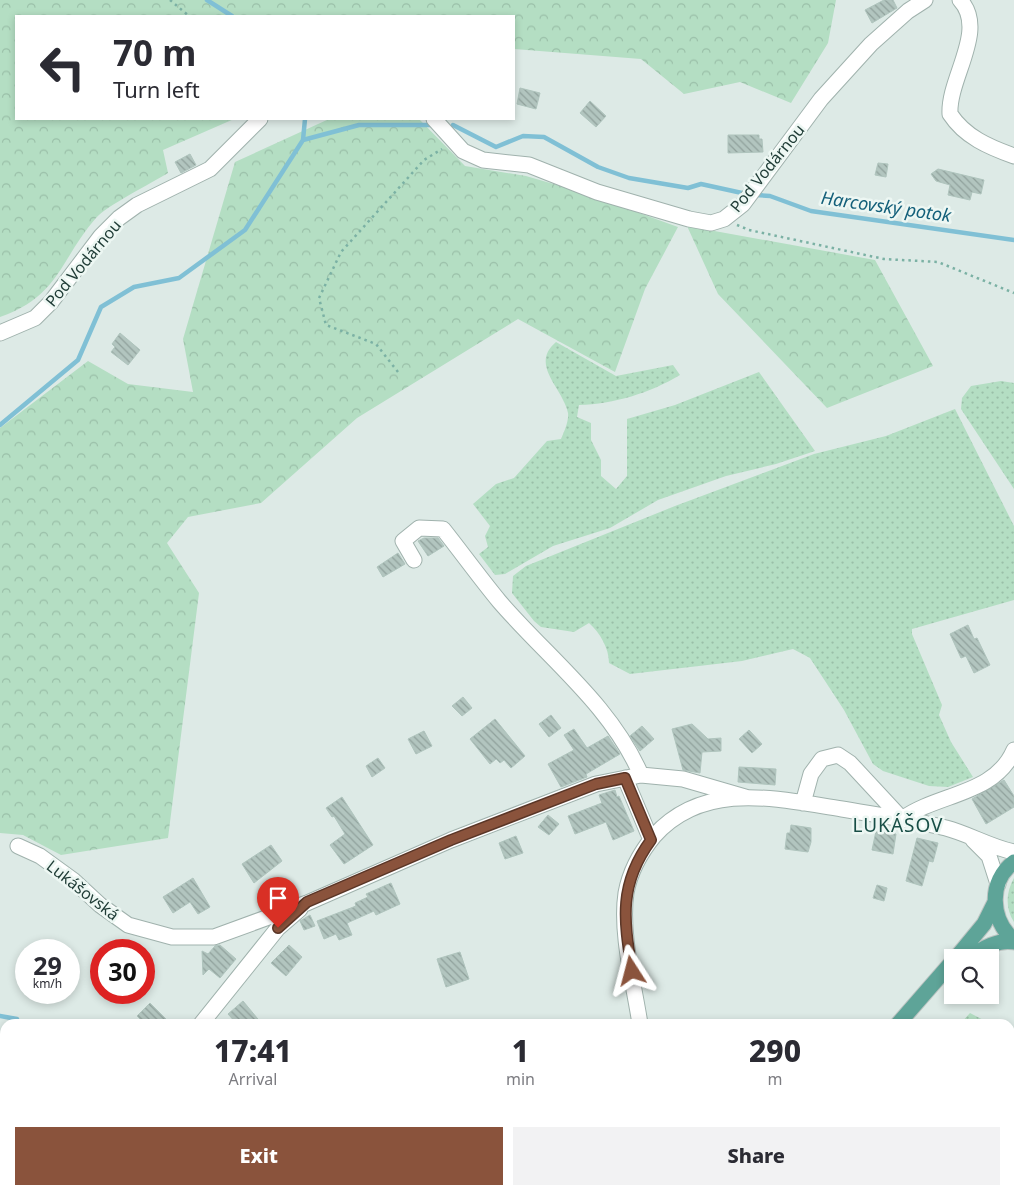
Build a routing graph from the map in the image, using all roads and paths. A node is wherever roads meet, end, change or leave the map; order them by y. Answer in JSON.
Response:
{"nodes":[{"id":1,"x":170,"y":0,"type":"edge"},
{"id":2,"x":925,"y":0,"type":"edge"},
{"id":3,"x":960,"y":0,"type":"edge"},
{"id":4,"x":188,"y":15,"type":"edge"},
{"id":5,"x":259,"y":120,"type":"edge"},
{"id":6,"x":435,"y":120,"type":"edge"},
{"id":7,"x":454,"y":142,"type":"junction"},
{"id":8,"x":1014,"y":156,"type":"edge"},
{"id":9,"x":724,"y":219,"type":"junction"},
{"id":10,"x":1014,"y":293,"type":"edge"},
{"id":11,"x":0,"y":334,"type":"edge"},
{"id":12,"x":398,"y":372,"type":"dead end"},
{"id":13,"x":414,"y":560,"type":"dead end"},
{"id":14,"x":1014,"y":750,"type":"edge"},
{"id":15,"x":640,"y":775,"type":"junction"},
{"id":16,"x":625,"y":778,"type":"junction"},
{"id":17,"x":745,"y":797,"type":"junction"},
{"id":18,"x":803,"y":803,"type":"junction"},
{"id":19,"x":902,"y":819,"type":"junction"},
{"id":20,"x":968,"y":836,"type":"junction"},
{"id":21,"x":651,"y":840,"type":"junction"},
{"id":22,"x":18,"y":846,"type":"dead end"},
{"id":23,"x":1014,"y":852,"type":"edge"},
{"id":24,"x":1014,"y":862,"type":"edge"},
{"id":25,"x":998,"y":884,"type":"junction"},
{"id":26,"x":307,"y":902,"type":"junction"},
{"id":27,"x":994,"y":902,"type":"junction"},
{"id":28,"x":1014,"y":941,"type":"edge"},
{"id":29,"x":963,"y":949,"type":"edge"},
{"id":30,"x":985,"y":949,"type":"edge"},
{"id":31,"x":944,"y":972,"type":"edge"},
{"id":32,"x":944,"y":978,"type":"edge"},
{"id":33,"x":928,"y":991,"type":"junction"},
{"id":34,"x":205,"y":1019,"type":"edge"},
{"id":35,"x":639,"y":1019,"type":"edge"},
{"id":36,"x":903,"y":1019,"type":"edge"}],
"edges":[{"from":1,"to":4,"type":"path"},
{"from":2,"to":9,"type":"street","name":"Pod Vodárnou"},
{"from":3,"to":8,"type":"street"},
{"from":5,"to":11,"type":"street","name":"Pod Vodárnou"},
{"from":6,"to":7,"type":"street","name":"Pod Vodárnou"},
{"from":7,"to":9,"type":"street","name":"Pod Vodárnou"},
{"from":7,"to":12,"type":"path"},
{"from":9,"to":10,"type":"path"},
{"from":13,"to":15,"type":"street"},
{"from":14,"to":19,"type":"street"},
{"from":15,"to":16,"type":"street","name":"Lukášovská"},
{"from":15,"to":17,"type":"street","name":"Lukášovská"},
{"from":16,"to":21,"type":"street"},
{"from":16,"to":26,"type":"street","name":"Lukášovská"},
{"from":17,"to":18,"type":"street"},
{"from":17,"to":21,"type":"street"},
{"from":18,"to":19,"type":"street"},
{"from":18,"to":19,"type":"street"},
{"from":19,"to":20,"type":"street"},
{"from":20,"to":23,"type":"street"},
{"from":20,"to":25,"type":"street"},
{"from":21,"to":35,"type":"street"},
{"from":22,"to":26,"type":"street","name":"Lukášovská"},
{"from":24,"to":25,"type":"main road"},
{"from":25,"to":27,"type":"main road"},
{"from":26,"to":34,"type":"street"},
{"from":27,"to":28,"type":"main road"},
{"from":27,"to":29,"type":"main road"},
{"from":28,"to":30,"type":"main road"},
{"from":31,"to":33,"type":"main road"},
{"from":32,"to":33,"type":"main road"},
{"from":33,"to":36,"type":"main road"}]}
